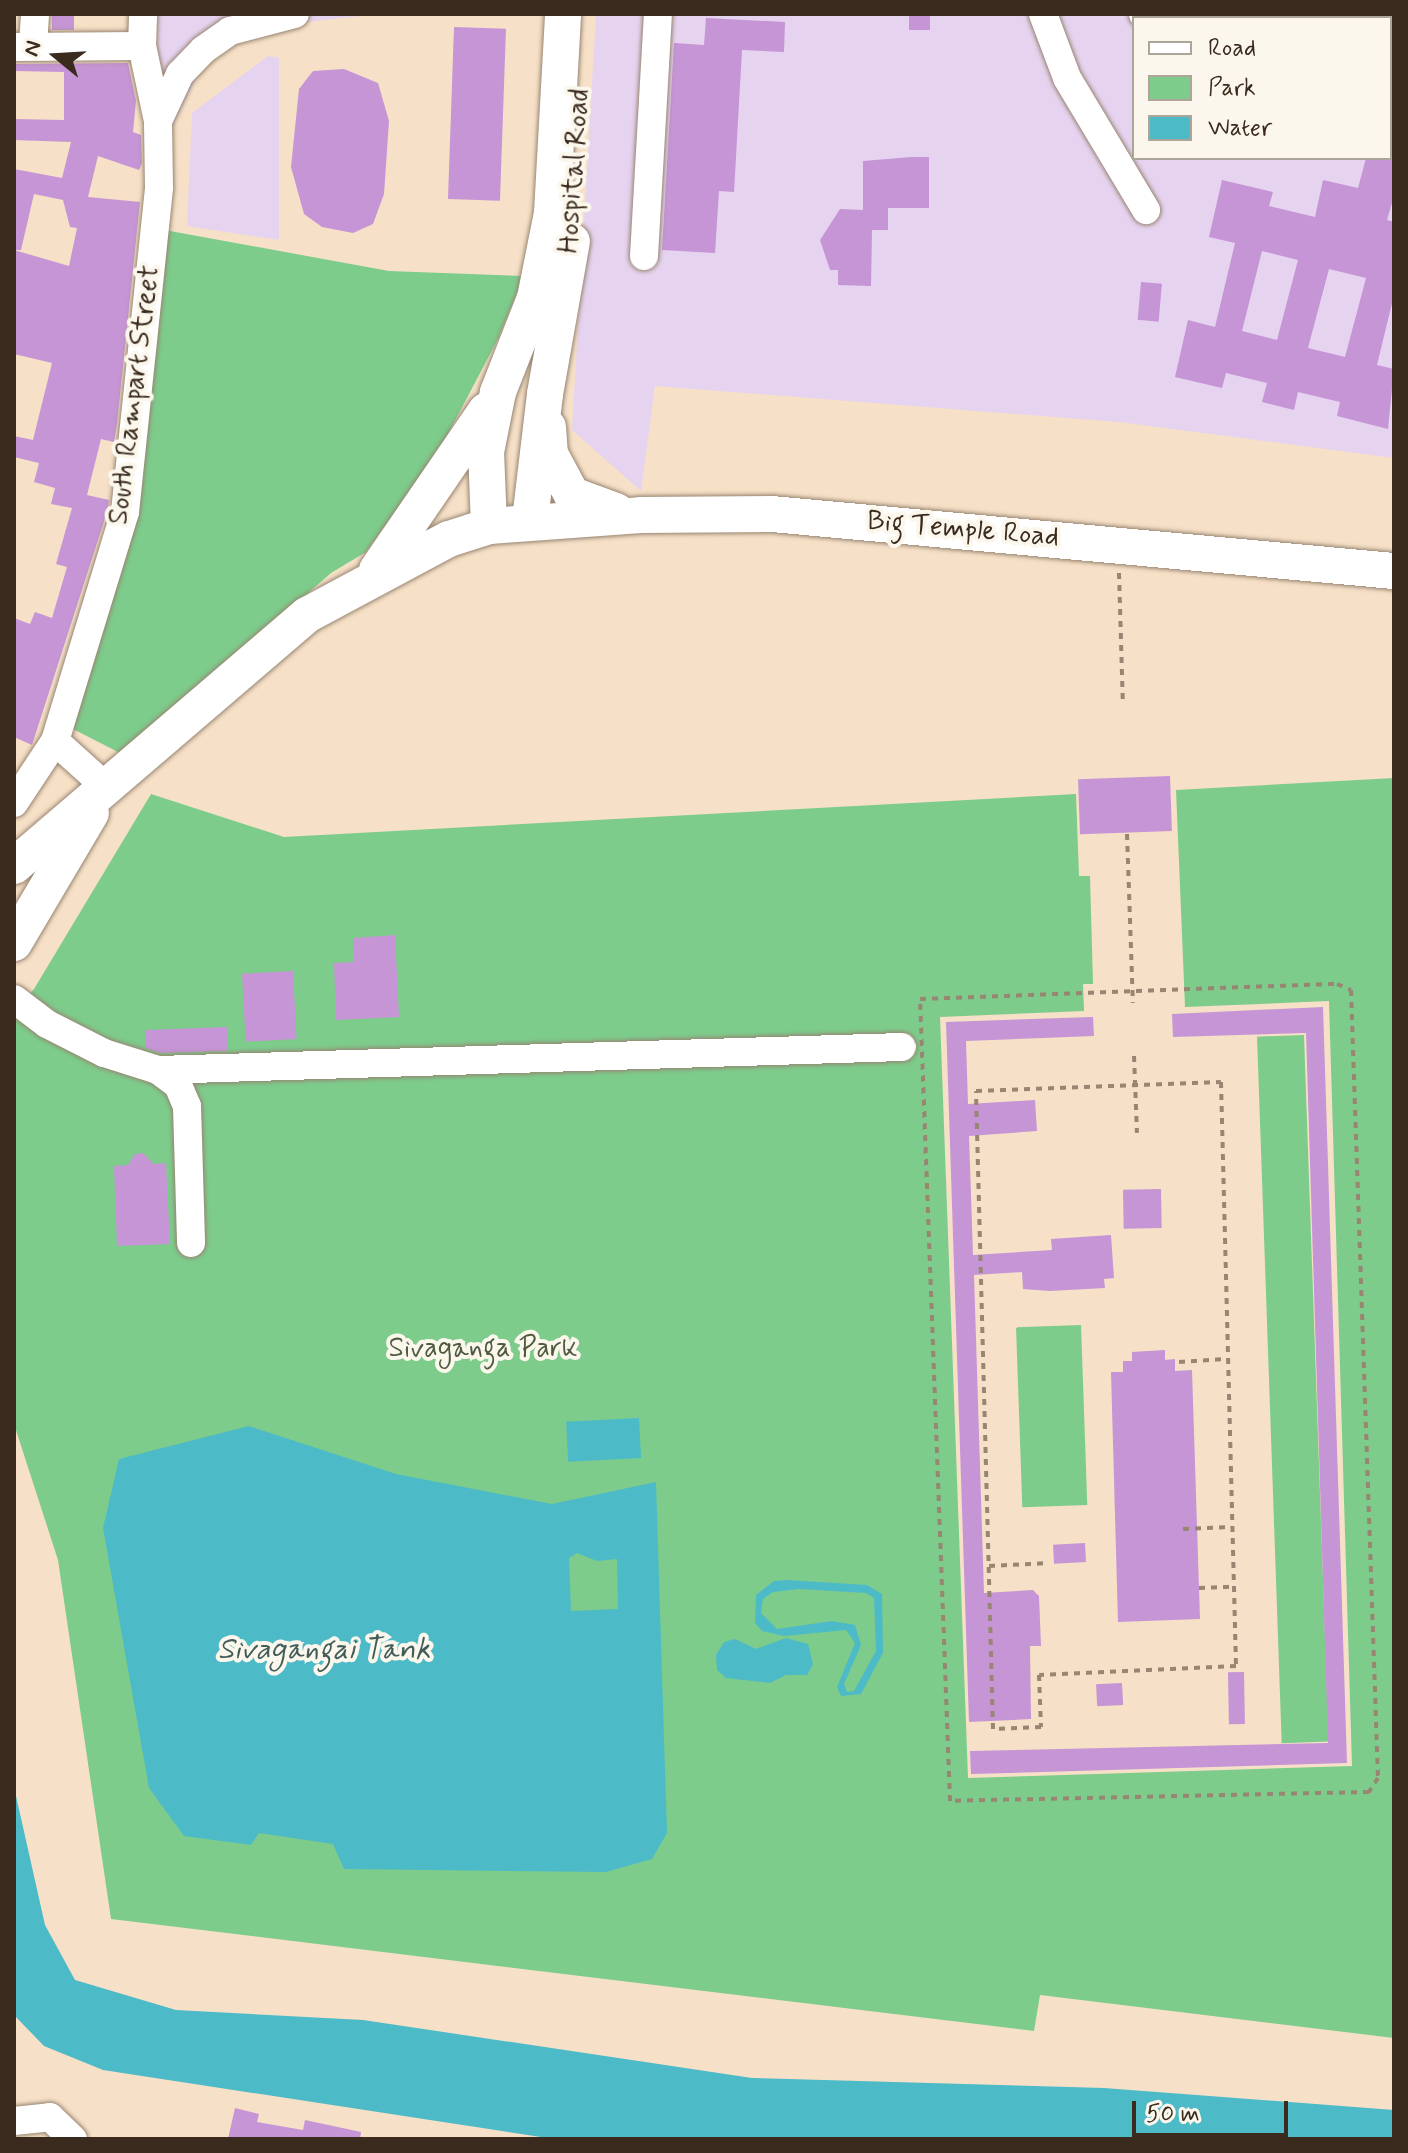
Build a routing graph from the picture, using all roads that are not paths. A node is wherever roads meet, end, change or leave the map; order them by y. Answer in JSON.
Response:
{"nodes":[{"id":1,"x":35,"y":14,"type":"edge"},
{"id":2,"x":143,"y":14,"type":"edge"},
{"id":3,"x":295,"y":14,"type":"edge"},
{"id":4,"x":563,"y":14,"type":"edge"},
{"id":5,"x":585,"y":14,"type":"edge"},
{"id":6,"x":658,"y":14,"type":"edge"},
{"id":7,"x":1043,"y":14,"type":"edge"},
{"id":8,"x":24,"y":46,"type":"edge"},
{"id":9,"x":142,"y":46,"type":"junction"},
{"id":10,"x":158,"y":121,"type":"junction"},
{"id":11,"x":1146,"y":210,"type":"dead end"},
{"id":12,"x":644,"y":256,"type":"dead end"},
{"id":13,"x":498,"y":392,"type":"junction"},
{"id":14,"x":545,"y":394,"type":"junction"},
{"id":15,"x":641,"y":515,"type":"junction"},
{"id":16,"x":530,"y":520,"type":"junction"},
{"id":17,"x":489,"y":526,"type":"junction"},
{"id":18,"x":1394,"y":571,"type":"edge"},
{"id":19,"x":368,"y":580,"type":"junction"},
{"id":20,"x":55,"y":741,"type":"junction"},
{"id":21,"x":106,"y":787,"type":"junction"},
{"id":22,"x":14,"y":803,"type":"edge"},
{"id":23,"x":14,"y":866,"type":"edge"},
{"id":24,"x":14,"y":943,"type":"edge"},
{"id":25,"x":14,"y":999,"type":"edge"},
{"id":26,"x":902,"y":1047,"type":"dead end"},
{"id":27,"x":158,"y":1070,"type":"junction"},
{"id":28,"x":191,"y":1243,"type":"dead end"},
{"id":29,"x":14,"y":2121,"type":"edge"},
{"id":30,"x":57,"y":2128,"type":"edge"},
{"id":31,"x":73,"y":2139,"type":"edge"}],
"edges":[{"from":1,"to":8,"type":"street"},
{"from":2,"to":9,"type":"street","name":"South Rampart Street"},
{"from":3,"to":10,"type":"street"},
{"from":4,"to":13,"type":"main road","name":"Hospital Road"},
{"from":5,"to":14,"type":"main road","name":"Hospital Road"},
{"from":6,"to":12,"type":"street"},
{"from":7,"to":11,"type":"street"},
{"from":8,"to":9,"type":"street"},
{"from":9,"to":10,"type":"street","name":"South Rampart Street"},
{"from":10,"to":20,"type":"street","name":"South Rampart Street"},
{"from":13,"to":17,"type":"main road"},
{"from":13,"to":19,"type":"main road"},
{"from":14,"to":15,"type":"main road"},
{"from":14,"to":16,"type":"main road"},
{"from":15,"to":16,"type":"main road","name":"Big Temple Road"},
{"from":15,"to":18,"type":"main road","name":"Big Temple Road"},
{"from":16,"to":17,"type":"main road","name":"Big Temple Road"},
{"from":17,"to":19,"type":"main road","name":"Big Temple Road"},
{"from":19,"to":21,"type":"main road"},
{"from":20,"to":21,"type":"street"},
{"from":20,"to":22,"type":"street","name":"South Rampart Street"},
{"from":21,"to":23,"type":"main road"},
{"from":21,"to":24,"type":"main road"},
{"from":25,"to":27,"type":"street"},
{"from":26,"to":27,"type":"street"},
{"from":27,"to":28,"type":"street"},
{"from":29,"to":30,"type":"street"},
{"from":30,"to":31,"type":"street"}]}
